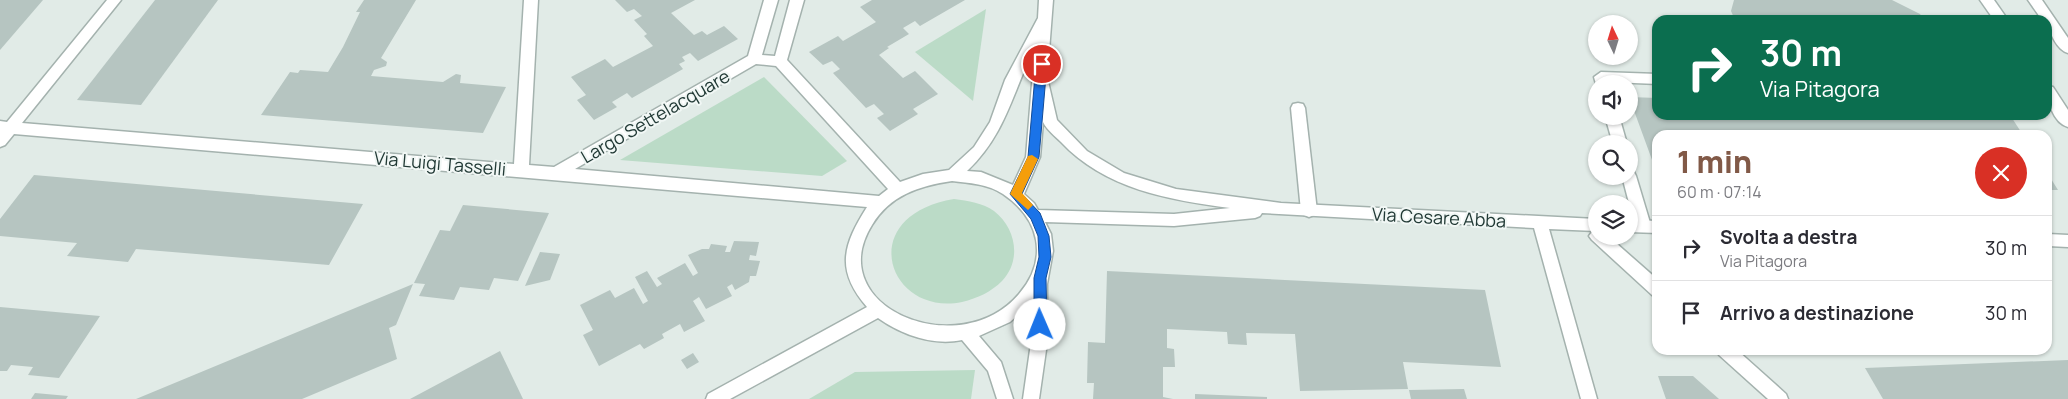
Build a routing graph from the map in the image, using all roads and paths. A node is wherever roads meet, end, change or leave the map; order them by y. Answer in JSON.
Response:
{"nodes":[{"id":1,"x":114,"y":0,"type":"edge"},
{"id":2,"x":531,"y":0,"type":"edge"},
{"id":3,"x":772,"y":0,"type":"edge"},
{"id":4,"x":798,"y":0,"type":"edge"},
{"id":5,"x":1046,"y":0,"type":"edge"},
{"id":6,"x":1987,"y":0,"type":"edge"},
{"id":7,"x":2035,"y":0,"type":"edge"},
{"id":8,"x":1998,"y":15,"type":"edge"},
{"id":9,"x":2045,"y":15,"type":"edge"},
{"id":10,"x":1044,"y":17,"type":"junction"},
{"id":11,"x":2052,"y":25,"type":"edge"},
{"id":12,"x":2068,"y":48,"type":"edge"},
{"id":13,"x":754,"y":59,"type":"junction"},
{"id":14,"x":780,"y":61,"type":"junction"},
{"id":15,"x":1638,"y":78,"type":"edge"},
{"id":16,"x":1652,"y":79,"type":"edge"},
{"id":17,"x":1041,"y":80,"type":"junction"},
{"id":18,"x":2052,"y":97,"type":"edge"},
{"id":19,"x":1298,"y":108,"type":"dead end"},
{"id":20,"x":2068,"y":122,"type":"edge"},
{"id":21,"x":5,"y":128,"type":"edge"},
{"id":22,"x":0,"y":141,"type":"edge"},
{"id":23,"x":521,"y":170,"type":"junction"},
{"id":24,"x":556,"y":172,"type":"junction"},
{"id":25,"x":954,"y":174,"type":"junction"},
{"id":26,"x":1632,"y":185,"type":"edge"},
{"id":27,"x":896,"y":189,"type":"junction"},
{"id":28,"x":1016,"y":194,"type":"junction"},
{"id":29,"x":879,"y":202,"type":"junction"},
{"id":30,"x":1282,"y":209,"type":"junction"},
{"id":31,"x":1308,"y":211,"type":"junction"},
{"id":32,"x":1036,"y":216,"type":"junction"},
{"id":33,"x":1540,"y":223,"type":"junction"},
{"id":34,"x":1588,"y":225,"type":"edge"},
{"id":35,"x":1643,"y":226,"type":"edge"},
{"id":36,"x":2052,"y":240,"type":"edge"},
{"id":37,"x":2068,"y":240,"type":"edge"},
{"id":38,"x":1607,"y":245,"type":"edge"},
{"id":39,"x":1040,"y":278,"type":"junction"},
{"id":40,"x":1652,"y":285,"type":"edge"},
{"id":41,"x":877,"y":310,"type":"junction"},
{"id":42,"x":966,"y":332,"type":"junction"},
{"id":43,"x":1731,"y":355,"type":"edge"},
{"id":44,"x":714,"y":399,"type":"edge"},
{"id":45,"x":1005,"y":399,"type":"edge"},
{"id":46,"x":1031,"y":399,"type":"edge"},
{"id":47,"x":1589,"y":399,"type":"edge"},
{"id":48,"x":1780,"y":399,"type":"edge"}],
"edges":[{"from":1,"to":21,"type":"street"},
{"from":2,"to":23,"type":"street"},
{"from":3,"to":13,"type":"street"},
{"from":4,"to":14,"type":"street"},
{"from":5,"to":10,"type":"street"},
{"from":6,"to":8,"type":"street"},
{"from":7,"to":9,"type":"street"},
{"from":10,"to":17,"type":"street"},
{"from":10,"to":25,"type":"street"},
{"from":11,"to":12,"type":"street"},
{"from":13,"to":14,"type":"street"},
{"from":13,"to":24,"type":"street","name":"Largo Settelacquare"},
{"from":14,"to":27,"type":"street"},
{"from":15,"to":16,"type":"street"},
{"from":17,"to":28,"type":"street"},
{"from":17,"to":30,"type":"street","name":"Via Cesare Abba"},
{"from":18,"to":20,"type":"street"},
{"from":19,"to":31,"type":"street"},
{"from":21,"to":22,"type":"street"},
{"from":21,"to":23,"type":"street","name":"Via Luigi Tasselli"},
{"from":23,"to":24,"type":"street","name":"Via Luigi Tasselli"},
{"from":24,"to":29,"type":"street","name":"Via Luigi Tasselli"},
{"from":25,"to":27,"type":"street"},
{"from":25,"to":28,"type":"street"},
{"from":26,"to":35,"type":"street"},
{"from":27,"to":29,"type":"street"},
{"from":28,"to":32,"type":"street"},
{"from":29,"to":41,"type":"street"},
{"from":30,"to":31,"type":"street","name":"Via Cesare Abba"},
{"from":30,"to":32,"type":"street","name":"Via Cesare Abba"},
{"from":31,"to":33,"type":"street","name":"Via Cesare Abba"},
{"from":32,"to":39,"type":"street"},
{"from":33,"to":34,"type":"street","name":"Via Cesare Abba"},
{"from":33,"to":47,"type":"street"},
{"from":36,"to":37,"type":"street"},
{"from":38,"to":40,"type":"street"},
{"from":39,"to":42,"type":"street"},
{"from":39,"to":46,"type":"street"},
{"from":41,"to":42,"type":"street"},
{"from":41,"to":44,"type":"street"},
{"from":42,"to":45,"type":"street"},
{"from":43,"to":48,"type":"street"}]}
